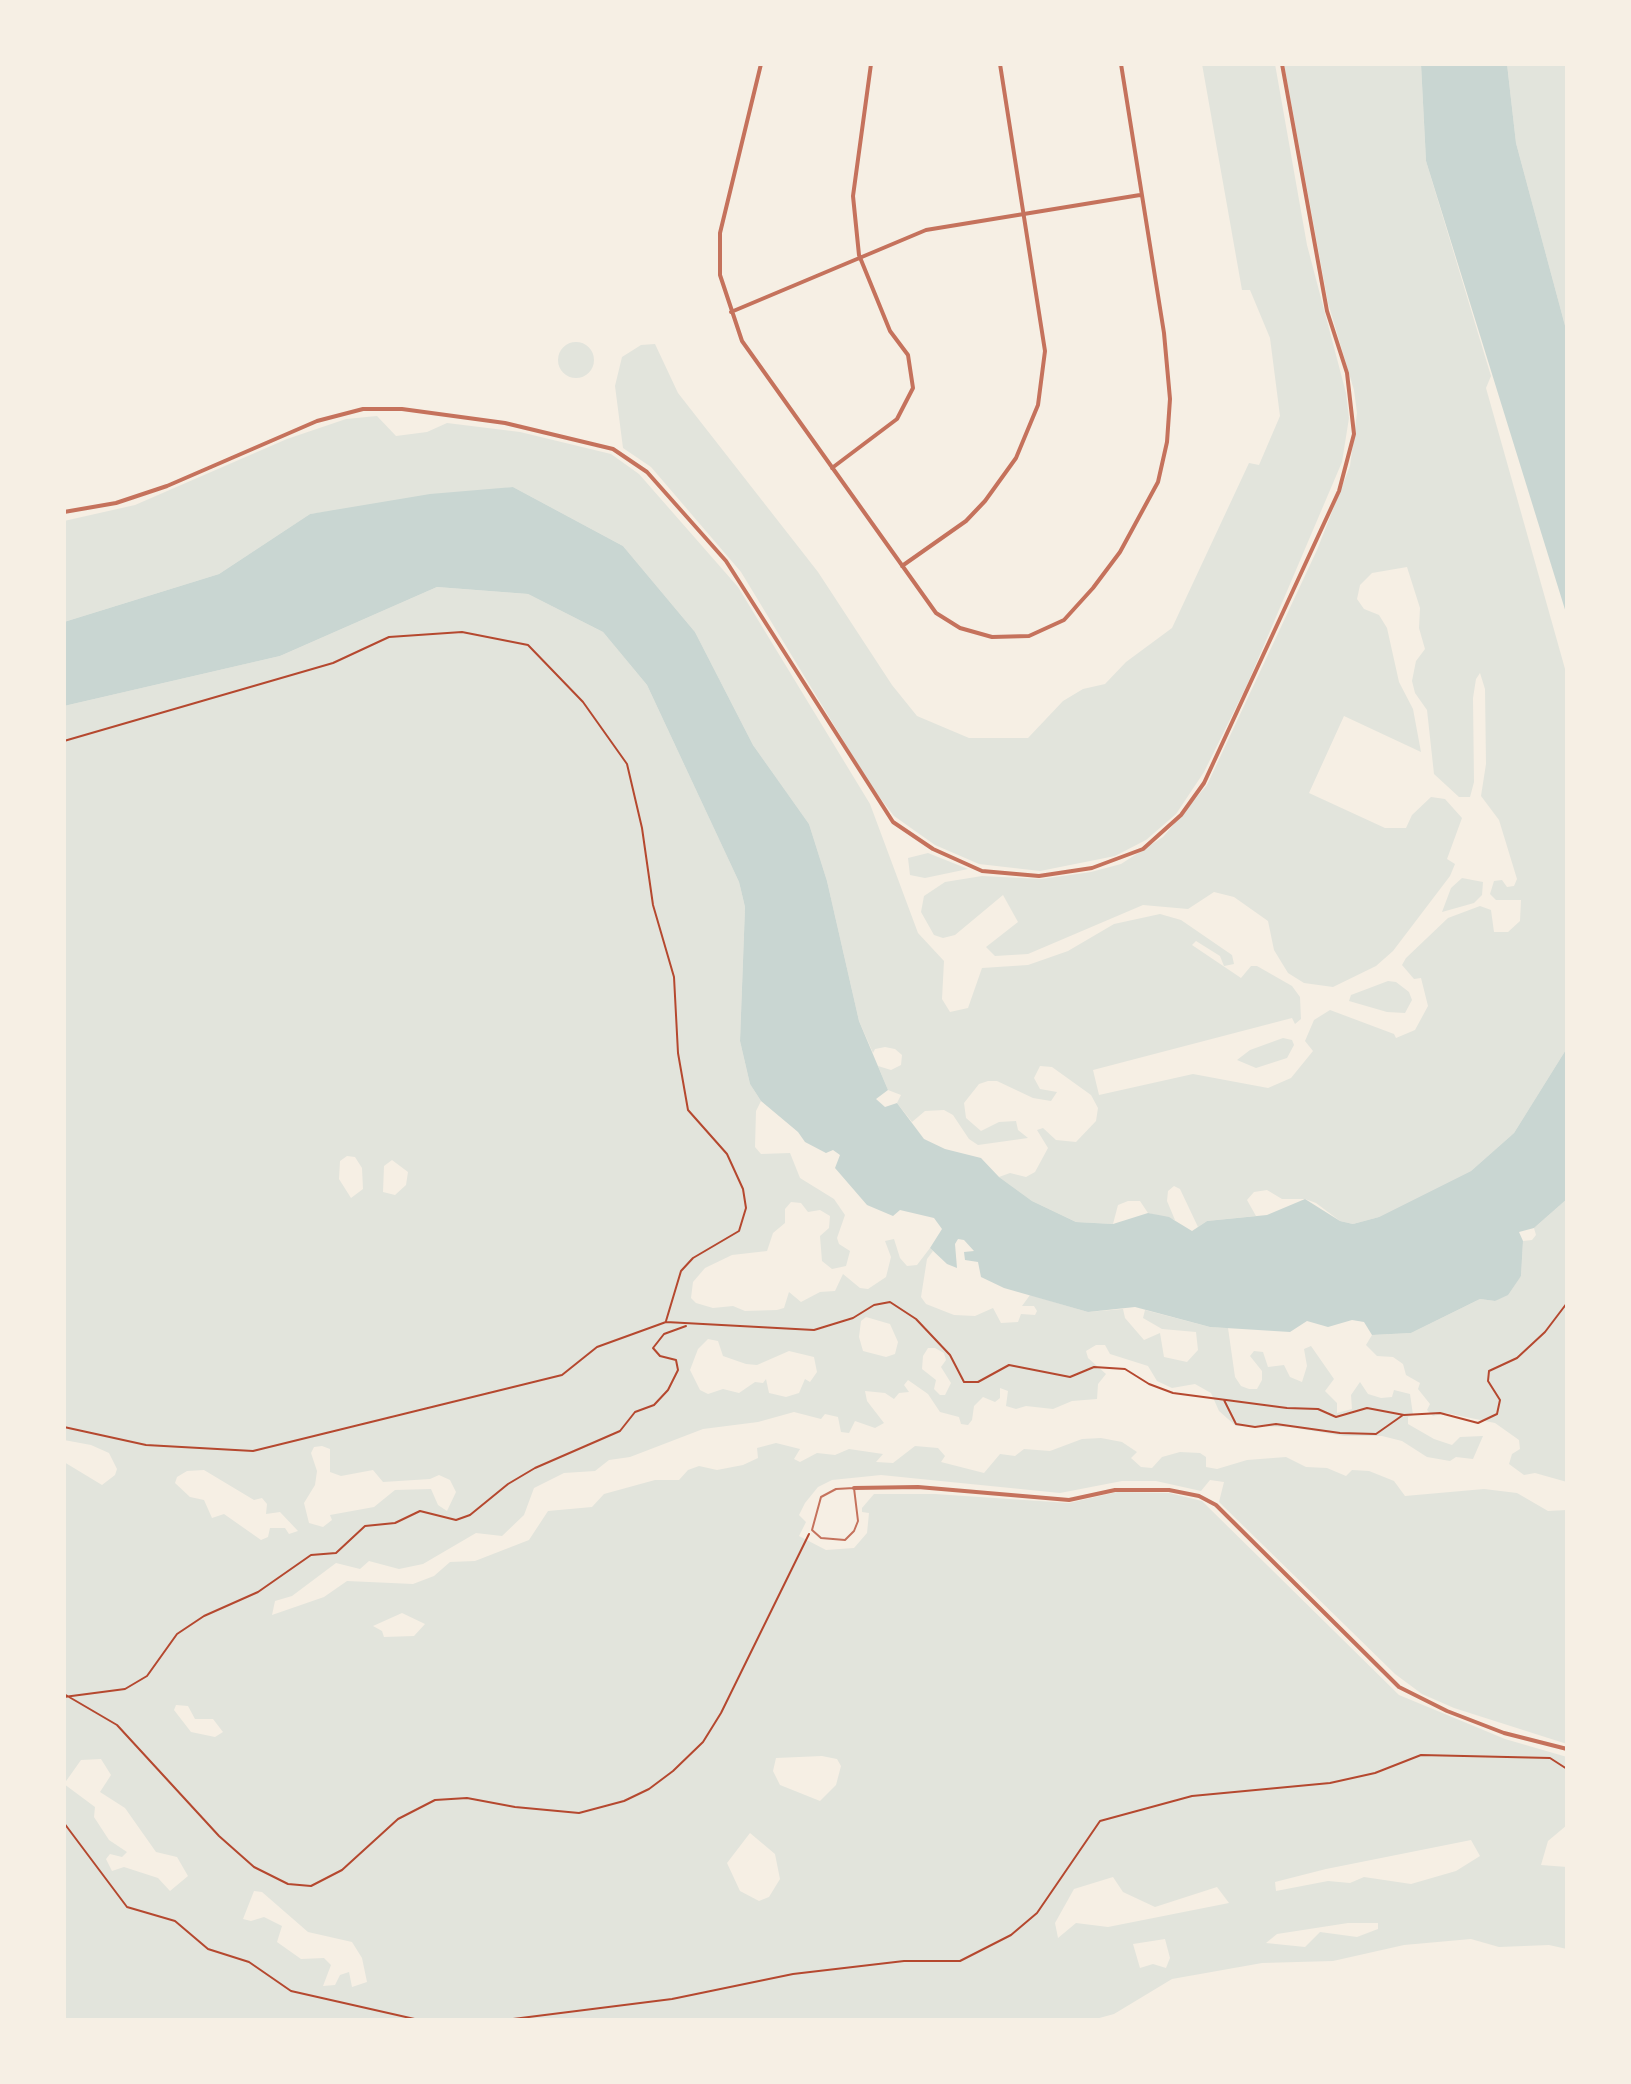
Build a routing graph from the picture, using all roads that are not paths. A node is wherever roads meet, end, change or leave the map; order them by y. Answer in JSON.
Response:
{"nodes":[{"id":1,"x":761,"y":64,"type":"edge"},
{"id":2,"x":871,"y":64,"type":"edge"},
{"id":3,"x":1000,"y":64,"type":"edge"},
{"id":4,"x":1121,"y":64,"type":"edge"},
{"id":5,"x":1282,"y":64,"type":"edge"},
{"id":6,"x":1140,"y":195,"type":"junction"},
{"id":7,"x":1022,"y":214,"type":"junction"},
{"id":8,"x":859,"y":255,"type":"junction"},
{"id":9,"x":731,"y":312,"type":"junction"},
{"id":10,"x":832,"y":468,"type":"junction"},
{"id":11,"x":64,"y":512,"type":"edge"},
{"id":12,"x":901,"y":566,"type":"junction"},
{"id":13,"x":854,"y":1488,"type":"junction"},
{"id":14,"x":1567,"y":1749,"type":"edge"}],
"edges":[{"from":1,"to":9,"type":"street"},
{"from":2,"to":8,"type":"street"},
{"from":3,"to":7,"type":"street"},
{"from":4,"to":6,"type":"street"},
{"from":5,"to":11,"type":"street"},
{"from":6,"to":7,"type":"street"},
{"from":6,"to":12,"type":"street"},
{"from":7,"to":8,"type":"street"},
{"from":7,"to":12,"type":"street"},
{"from":8,"to":9,"type":"street"},
{"from":8,"to":10,"type":"street"},
{"from":9,"to":10,"type":"street"},
{"from":10,"to":12,"type":"street"},
{"from":13,"to":13,"type":"lane"},
{"from":13,"to":14,"type":"street"}]}
